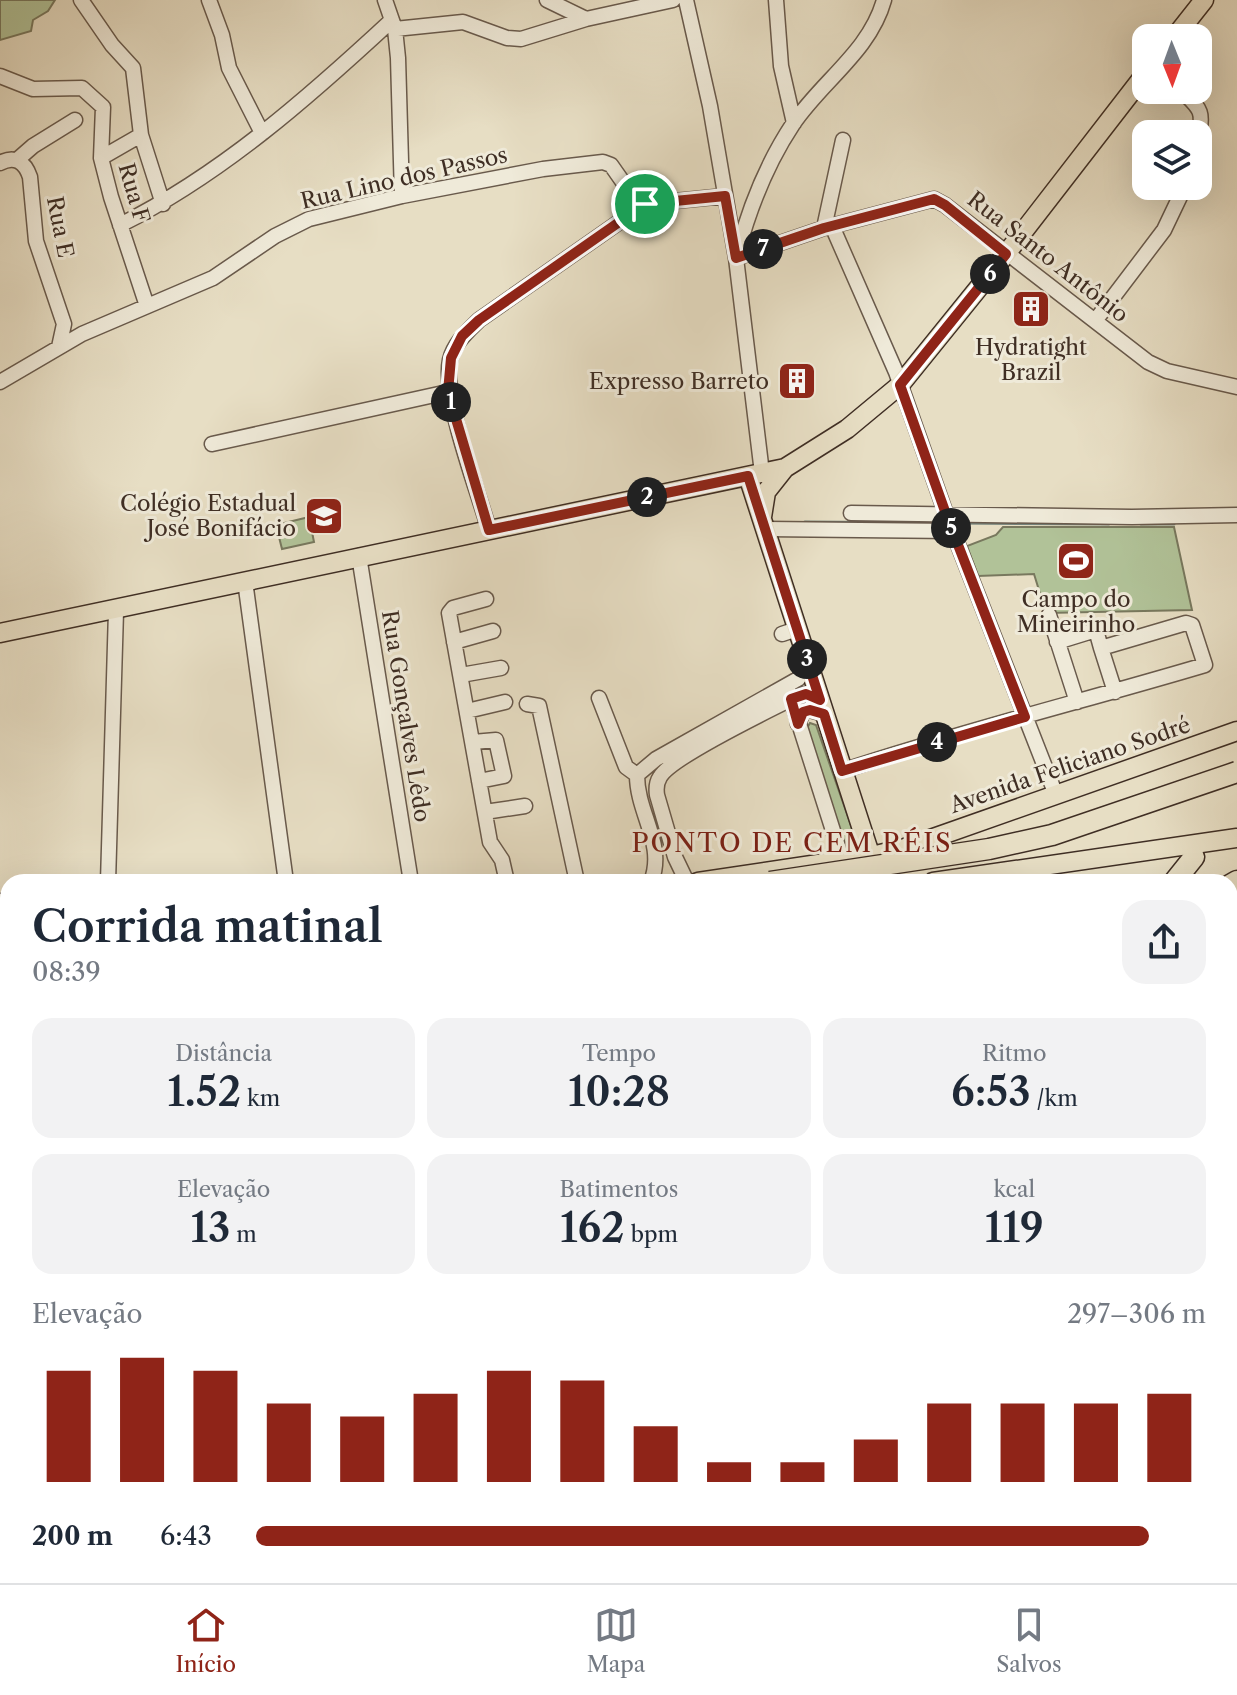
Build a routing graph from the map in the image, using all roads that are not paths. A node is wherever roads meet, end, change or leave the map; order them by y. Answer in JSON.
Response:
{"nodes":[{"id":1,"x":81,"y":0,"type":"edge"},
{"id":2,"x":209,"y":0,"type":"edge"},
{"id":3,"x":382,"y":0,"type":"edge"},
{"id":4,"x":547,"y":0,"type":"edge"},
{"id":5,"x":673,"y":0,"type":"edge"},
{"id":6,"x":686,"y":0,"type":"edge"},
{"id":7,"x":776,"y":0,"type":"edge"},
{"id":8,"x":884,"y":0,"type":"edge"},
{"id":9,"x":1204,"y":0,"type":"edge"},
{"id":10,"x":610,"y":7,"type":"edge"},
{"id":11,"x":586,"y":19,"type":"junction"},
{"id":12,"x":394,"y":24,"type":"junction"},
{"id":13,"x":1185,"y":24,"type":"edge"},
{"id":14,"x":0,"y":76,"type":"edge"},
{"id":15,"x":1132,"y":91,"type":"edge"},
{"id":16,"x":75,"y":120,"type":"dead end"},
{"id":17,"x":794,"y":123,"type":"junction"},
{"id":18,"x":262,"y":133,"type":"junction"},
{"id":19,"x":141,"y":135,"type":"junction"},
{"id":20,"x":843,"y":140,"type":"dead end"},
{"id":21,"x":101,"y":158,"type":"junction"},
{"id":22,"x":17,"y":160,"type":"junction"},
{"id":23,"x":0,"y":163,"type":"edge"},
{"id":24,"x":402,"y":196,"type":"junction"},
{"id":25,"x":725,"y":196,"type":"junction"},
{"id":26,"x":1178,"y":200,"type":"edge"},
{"id":27,"x":163,"y":204,"type":"junction"},
{"id":28,"x":645,"y":204,"type":"junction"},
{"id":29,"x":120,"y":225,"type":"junction"},
{"id":30,"x":828,"y":227,"type":"junction"},
{"id":31,"x":1006,"y":254,"type":"junction"},
{"id":32,"x":736,"y":258,"type":"junction"},
{"id":33,"x":147,"y":306,"type":"junction"},
{"id":34,"x":1095,"y":321,"type":"junction"},
{"id":35,"x":64,"y":324,"type":"junction"},
{"id":36,"x":82,"y":334,"type":"junction"},
{"id":37,"x":59,"y":347,"type":"junction"},
{"id":38,"x":0,"y":382,"type":"edge"},
{"id":39,"x":900,"y":385,"type":"junction"},
{"id":40,"x":1237,"y":387,"type":"edge"},
{"id":41,"x":448,"y":392,"type":"junction"},
{"id":42,"x":212,"y":444,"type":"dead end"},
{"id":43,"x":785,"y":468,"type":"junction"},
{"id":44,"x":755,"y":474,"type":"junction"},
{"id":45,"x":851,"y":513,"type":"dead end"},
{"id":46,"x":946,"y":514,"type":"junction"},
{"id":47,"x":1237,"y":515,"type":"edge"},
{"id":48,"x":764,"y":523,"type":"junction"},
{"id":49,"x":489,"y":530,"type":"junction"},
{"id":50,"x":953,"y":531,"type":"junction"},
{"id":51,"x":359,"y":556,"type":"junction"},
{"id":52,"x":245,"y":581,"type":"junction"},
{"id":53,"x":486,"y":599,"type":"dead end"},
{"id":54,"x":116,"y":611,"type":"junction"},
{"id":55,"x":1049,"y":615,"type":"dead end"},
{"id":56,"x":493,"y":631,"type":"dead end"},
{"id":57,"x":0,"y":633,"type":"edge"},
{"id":58,"x":454,"y":642,"type":"junction"},
{"id":59,"x":1057,"y":642,"type":"junction"},
{"id":60,"x":1101,"y":648,"type":"junction"},
{"id":61,"x":808,"y":664,"type":"junction"},
{"id":62,"x":501,"y":668,"type":"dead end"},
{"id":63,"x":461,"y":675,"type":"junction"},
{"id":64,"x":788,"y":692,"type":"junction"},
{"id":65,"x":1115,"y":692,"type":"junction"},
{"id":66,"x":599,"y":698,"type":"dead end"},
{"id":67,"x":505,"y":702,"type":"dead end"},
{"id":68,"x":1077,"y":702,"type":"junction"},
{"id":69,"x":527,"y":704,"type":"dead end"},
{"id":70,"x":822,"y":707,"type":"junction"},
{"id":71,"x":467,"y":711,"type":"junction"},
{"id":72,"x":1025,"y":717,"type":"junction"},
{"id":73,"x":798,"y":724,"type":"junction"},
{"id":74,"x":1237,"y":731,"type":"edge"},
{"id":75,"x":473,"y":742,"type":"junction"},
{"id":76,"x":842,"y":771,"type":"junction"},
{"id":77,"x":1237,"y":772,"type":"edge"},
{"id":78,"x":637,"y":775,"type":"junction"},
{"id":79,"x":479,"y":781,"type":"junction"},
{"id":80,"x":1056,"y":795,"type":"junction"},
{"id":81,"x":525,"y":806,"type":"dead end"},
{"id":82,"x":485,"y":812,"type":"junction"},
{"id":83,"x":1237,"y":838,"type":"edge"},
{"id":84,"x":872,"y":856,"type":"junction"},
{"id":85,"x":1194,"y":857,"type":"dead end"},
{"id":86,"x":842,"y":859,"type":"junction"},
{"id":87,"x":108,"y":874,"type":"edge"},
{"id":88,"x":285,"y":874,"type":"edge"},
{"id":89,"x":410,"y":874,"type":"edge"},
{"id":90,"x":505,"y":874,"type":"edge"},
{"id":91,"x":575,"y":874,"type":"edge"},
{"id":92,"x":653,"y":874,"type":"edge"},
{"id":93,"x":683,"y":874,"type":"edge"},
{"id":94,"x":783,"y":874,"type":"edge"},
{"id":95,"x":794,"y":874,"type":"edge"},
{"id":96,"x":877,"y":874,"type":"edge"},
{"id":97,"x":987,"y":874,"type":"edge"},
{"id":98,"x":1180,"y":874,"type":"edge"}],
"edges":[{"from":1,"to":19,"type":"street"},
{"from":2,"to":18,"type":"street"},
{"from":3,"to":12,"type":"street"},
{"from":4,"to":11,"type":"street"},
{"from":5,"to":10,"type":"street"},
{"from":6,"to":25,"type":"street"},
{"from":7,"to":17,"type":"street"},
{"from":8,"to":17,"type":"street"},
{"from":9,"to":13,"type":"main road"},
{"from":10,"to":11,"type":"street"},
{"from":11,"to":12,"type":"street"},
{"from":12,"to":18,"type":"street"},
{"from":12,"to":24,"type":"street"},
{"from":14,"to":21,"type":"street","name":"Rua F"},
{"from":15,"to":31,"type":"main road"},
{"from":16,"to":22,"type":"street"},
{"from":17,"to":32,"type":"street"},
{"from":18,"to":27,"type":"street"},
{"from":19,"to":21,"type":"street"},
{"from":19,"to":27,"type":"street"},
{"from":20,"to":30,"type":"street"},
{"from":21,"to":29,"type":"street","name":"Rua F"},
{"from":22,"to":23,"type":"street"},
{"from":22,"to":35,"type":"street","name":"Rua E"},
{"from":24,"to":28,"type":"street","name":"Rua Lino dos Passos"},
{"from":24,"to":33,"type":"street","name":"Rua Lino dos Passos"},
{"from":25,"to":28,"type":"street"},
{"from":25,"to":32,"type":"street"},
{"from":26,"to":34,"type":"street"},
{"from":27,"to":29,"type":"street"},
{"from":28,"to":41,"type":"street"},
{"from":29,"to":33,"type":"street","name":"Rua F"},
{"from":30,"to":31,"type":"street","name":"Rua Santo Antônio"},
{"from":30,"to":32,"type":"street","name":"Rua Santo Antônio"},
{"from":30,"to":39,"type":"street"},
{"from":31,"to":34,"type":"street","name":"Rua Santo Antônio"},
{"from":31,"to":39,"type":"main road"},
{"from":32,"to":44,"type":"street"},
{"from":33,"to":36,"type":"street","name":"Rua Lino dos Passos"},
{"from":34,"to":40,"type":"street","name":"Rua Santo Antônio"},
{"from":35,"to":36,"type":"street"},
{"from":35,"to":37,"type":"street"},
{"from":36,"to":37,"type":"street","name":"Rua Lino dos Passos"},
{"from":37,"to":38,"type":"street","name":"Rua Lino dos Passos"},
{"from":39,"to":43,"type":"main road"},
{"from":39,"to":46,"type":"street"},
{"from":41,"to":42,"type":"street"},
{"from":41,"to":49,"type":"street"},
{"from":43,"to":44,"type":"main road"},
{"from":43,"to":48,"type":"main road"},
{"from":44,"to":48,"type":"main road"},
{"from":44,"to":49,"type":"main road"},
{"from":45,"to":46,"type":"street"},
{"from":46,"to":47,"type":"street"},
{"from":46,"to":50,"type":"street"},
{"from":48,"to":50,"type":"street"},
{"from":48,"to":61,"type":"main road"},
{"from":49,"to":51,"type":"main road"},
{"from":50,"to":72,"type":"street"},
{"from":51,"to":52,"type":"main road"},
{"from":51,"to":89,"type":"street","name":"Rua Gonçalves Lêdo"},
{"from":52,"to":54,"type":"main road"},
{"from":52,"to":88,"type":"street"},
{"from":53,"to":58,"type":"street"},
{"from":54,"to":57,"type":"main road"},
{"from":54,"to":87,"type":"street"},
{"from":55,"to":59,"type":"street"},
{"from":56,"to":58,"type":"street"},
{"from":58,"to":63,"type":"street"},
{"from":59,"to":60,"type":"street"},
{"from":59,"to":68,"type":"street"},
{"from":60,"to":65,"type":"street"},
{"from":60,"to":65,"type":"street"},
{"from":61,"to":64,"type":"street"},
{"from":61,"to":70,"type":"main road"},
{"from":62,"to":63,"type":"street"},
{"from":63,"to":71,"type":"street"},
{"from":64,"to":70,"type":"street"},
{"from":64,"to":73,"type":"street"},
{"from":64,"to":78,"type":"street"},
{"from":64,"to":93,"type":"street"},
{"from":65,"to":68,"type":"street"},
{"from":66,"to":78,"type":"street"},
{"from":67,"to":71,"type":"street"},
{"from":68,"to":72,"type":"street"},
{"from":69,"to":91,"type":"street"},
{"from":70,"to":73,"type":"street"},
{"from":70,"to":76,"type":"main road"},
{"from":71,"to":75,"type":"street"},
{"from":72,"to":76,"type":"street"},
{"from":72,"to":80,"type":"street"},
{"from":73,"to":86,"type":"street"},
{"from":74,"to":80,"type":"main road","name":"Avenida Feliciano Sodré"},
{"from":75,"to":79,"type":"street"},
{"from":75,"to":79,"type":"street"},
{"from":76,"to":84,"type":"main road"},
{"from":77,"to":95,"type":"highway","bridge":true},
{"from":78,"to":92,"type":"street"},
{"from":79,"to":82,"type":"street"},
{"from":80,"to":84,"type":"main road","name":"Avenida Feliciano Sodré"},
{"from":81,"to":82,"type":"street"},
{"from":82,"to":90,"type":"street"},
{"from":83,"to":97,"type":"main road"},
{"from":84,"to":86,"type":"main road","name":"Avenida Feliciano Sodré"},
{"from":84,"to":96,"type":"main road"},
{"from":85,"to":98,"type":"highway"},
{"from":86,"to":94,"type":"main road","name":"Avenida Feliciano Sodré"}]}
